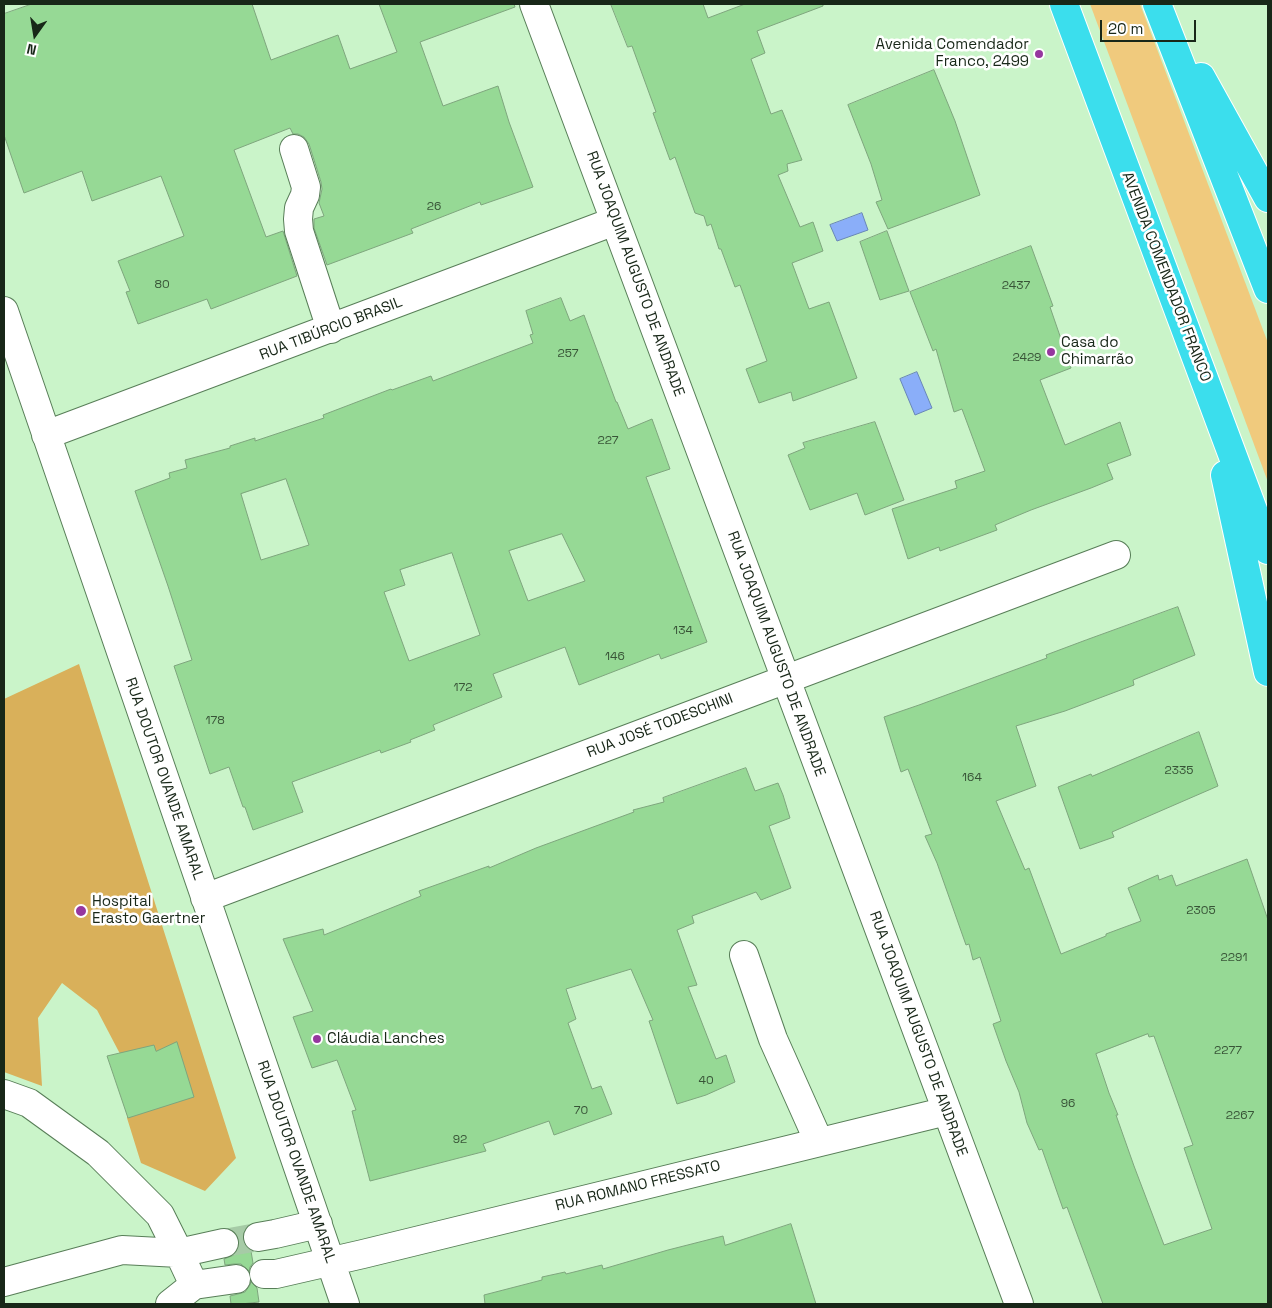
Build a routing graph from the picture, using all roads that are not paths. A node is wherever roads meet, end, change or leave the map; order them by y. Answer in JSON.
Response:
{"nodes":[{"id":1,"x":534,"y":4,"type":"edge"},
{"id":2,"x":1064,"y":4,"type":"edge"},
{"id":3,"x":1159,"y":4,"type":"edge"},
{"id":4,"x":294,"y":149,"type":"dead end"},
{"id":5,"x":1268,"y":198,"type":"edge"},
{"id":6,"x":615,"y":221,"type":"junction"},
{"id":7,"x":1268,"y":289,"type":"edge"},
{"id":8,"x":4,"y":311,"type":"edge"},
{"id":9,"x":330,"y":329,"type":"junction"},
{"id":10,"x":1204,"y":378,"type":"junction"},
{"id":11,"x":46,"y":436,"type":"junction"},
{"id":12,"x":1268,"y":550,"type":"edge"},
{"id":13,"x":1116,"y":554,"type":"dead end"},
{"id":14,"x":1268,"y":672,"type":"edge"},
{"id":15,"x":786,"y":679,"type":"junction"},
{"id":16,"x":205,"y":898,"type":"junction"},
{"id":17,"x":744,"y":955,"type":"dead end"},
{"id":18,"x":4,"y":1094,"type":"edge"},
{"id":19,"x":946,"y":1111,"type":"junction"},
{"id":20,"x":819,"y":1142,"type":"junction"},
{"id":21,"x":318,"y":1224,"type":"junction"},
{"id":22,"x":258,"y":1236,"type":"tunnel mouth"},
{"id":23,"x":224,"y":1243,"type":"tunnel mouth"},
{"id":24,"x":180,"y":1253,"type":"junction"},
{"id":25,"x":330,"y":1262,"type":"junction"},
{"id":26,"x":264,"y":1274,"type":"dead end"},
{"id":27,"x":236,"y":1279,"type":"dead end"},
{"id":28,"x":4,"y":1282,"type":"edge"},
{"id":29,"x":194,"y":1285,"type":"junction"},
{"id":30,"x":170,"y":1304,"type":"edge"},
{"id":31,"x":345,"y":1304,"type":"edge"},
{"id":32,"x":1019,"y":1304,"type":"edge"}],
"edges":[{"from":1,"to":6,"type":"street","name":"RUA JOAQUIM AUGUSTO DE ANDRADE"},
{"from":2,"to":10,"type":"highway","name":"AVENIDA COMENDADOR FRANCO"},
{"from":3,"to":5,"type":"highway"},
{"from":3,"to":7,"type":"highway"},
{"from":4,"to":9,"type":"street"},
{"from":6,"to":9,"type":"street","name":"RUA TIBÚRCIO BRASIL"},
{"from":6,"to":15,"type":"street","name":"RUA JOAQUIM AUGUSTO DE ANDRADE"},
{"from":8,"to":11,"type":"street","name":"RUA DOUTOR OVANDE AMARAL"},
{"from":9,"to":11,"type":"street","name":"RUA TIBÚRCIO BRASIL"},
{"from":10,"to":12,"type":"highway","name":"AVENIDA COMENDADOR FRANCO"},
{"from":10,"to":14,"type":"highway"},
{"from":11,"to":16,"type":"street","name":"RUA DOUTOR OVANDE AMARAL"},
{"from":13,"to":15,"type":"street","name":"RUA JOSÉ TODESCHINI"},
{"from":15,"to":16,"type":"street","name":"RUA JOSÉ TODESCHINI"},
{"from":15,"to":19,"type":"street","name":"RUA JOAQUIM AUGUSTO DE ANDRADE"},
{"from":16,"to":21,"type":"street","name":"RUA DOUTOR OVANDE AMARAL"},
{"from":17,"to":20,"type":"street"},
{"from":18,"to":24,"type":"street"},
{"from":19,"to":20,"type":"street","name":"RUA ROMANO FRESSATO"},
{"from":19,"to":32,"type":"street","name":"RUA JOAQUIM AUGUSTO DE ANDRADE"},
{"from":20,"to":25,"type":"street","name":"RUA ROMANO FRESSATO"},
{"from":21,"to":22,"type":"street"},
{"from":21,"to":25,"type":"street","name":"RUA DOUTOR OVANDE AMARAL"},
{"from":23,"to":24,"type":"street"},
{"from":24,"to":28,"type":"street"},
{"from":24,"to":29,"type":"street"},
{"from":25,"to":26,"type":"street","name":"RUA ROMANO FRESSATO"},
{"from":25,"to":31,"type":"street","name":"RUA DOUTOR OVANDE AMARAL"},
{"from":27,"to":29,"type":"street"},
{"from":29,"to":30,"type":"street"}]}
